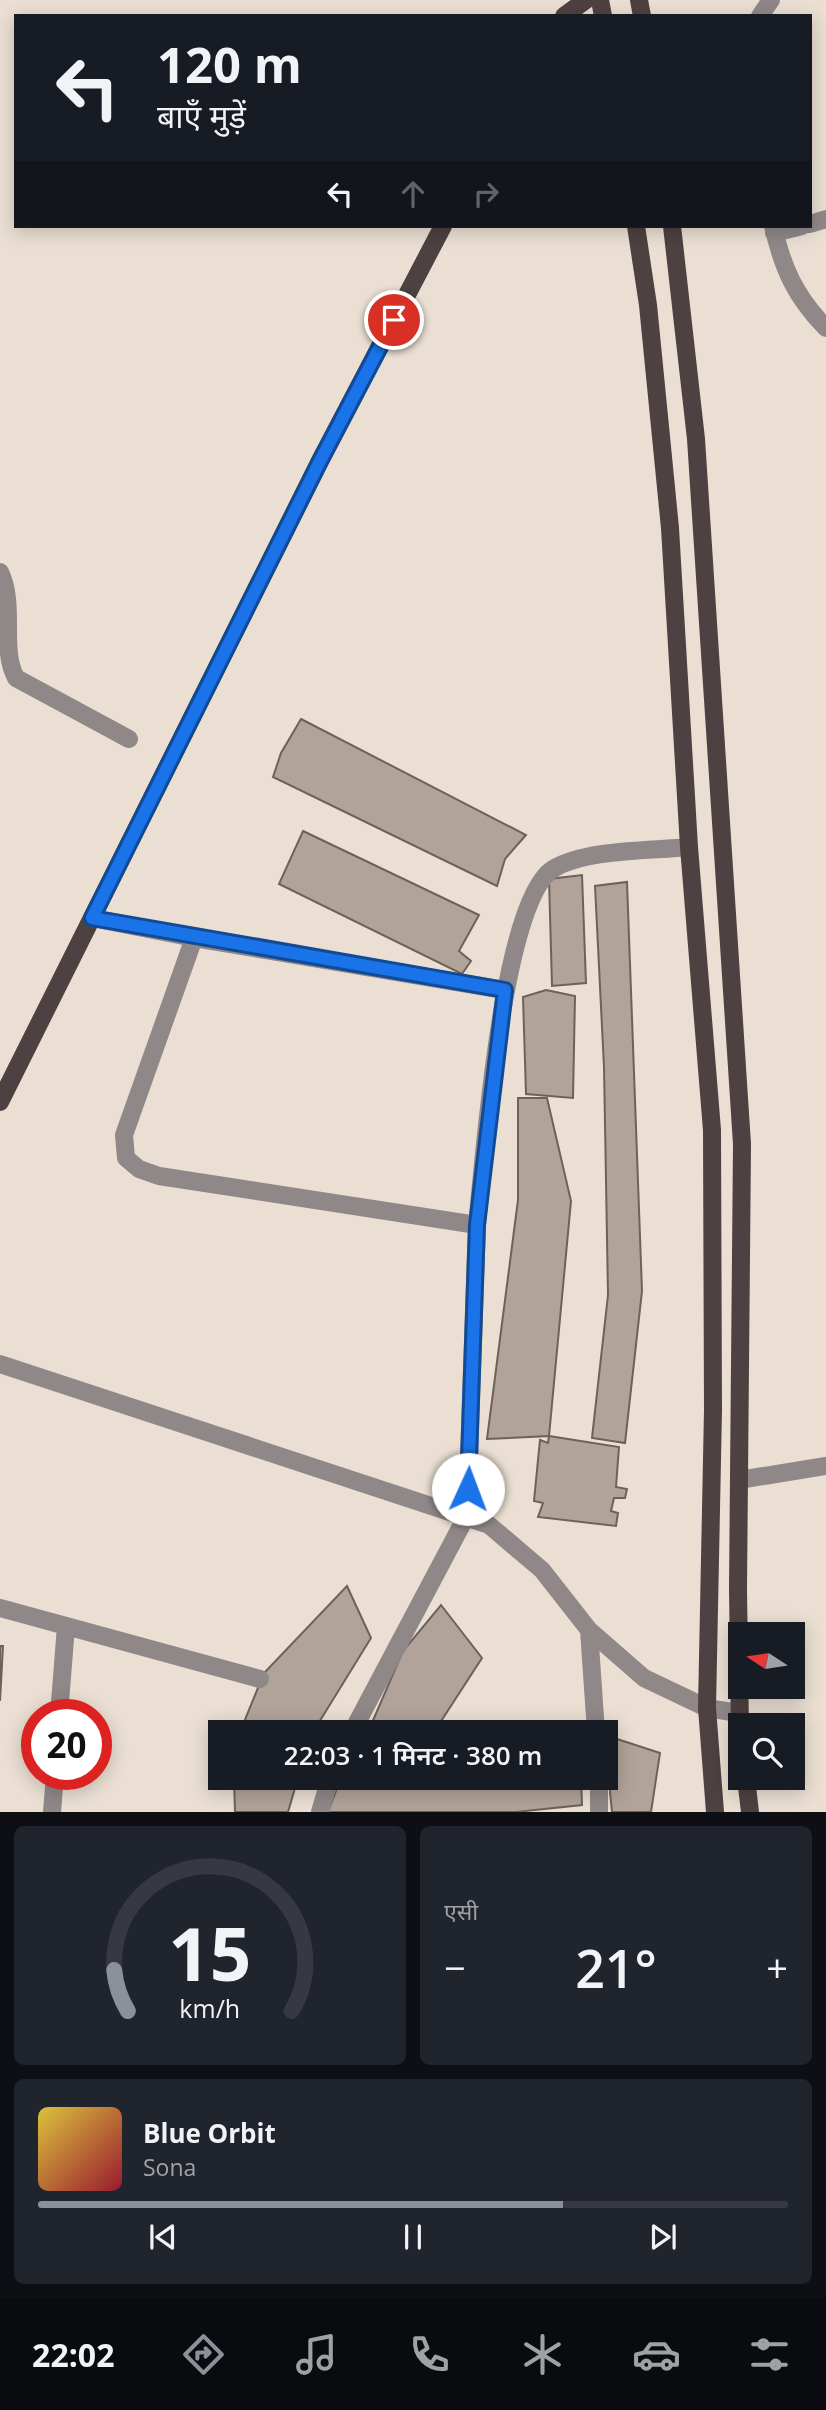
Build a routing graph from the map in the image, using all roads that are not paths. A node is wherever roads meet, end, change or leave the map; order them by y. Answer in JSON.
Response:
{"nodes":[{"id":1,"x":586,"y":0,"type":"edge"},
{"id":2,"x":567,"y":14,"type":"edge"},
{"id":3,"x":442,"y":228,"type":"edge"},
{"id":4,"x":636,"y":228,"type":"edge"},
{"id":5,"x":672,"y":228,"type":"edge"},
{"id":6,"x":774,"y":230,"type":"edge"},
{"id":7,"x":826,"y":328,"type":"edge"},
{"id":8,"x":0,"y":572,"type":"edge"},
{"id":9,"x":130,"y":739,"type":"dead end"},
{"id":10,"x":690,"y":847,"type":"junction"},
{"id":11,"x":92,"y":918,"type":"junction"},
{"id":12,"x":194,"y":937,"type":"junction"},
{"id":13,"x":505,"y":990,"type":"junction"},
{"id":14,"x":0,"y":1102,"type":"edge"},
{"id":15,"x":477,"y":1225,"type":"junction"},
{"id":16,"x":0,"y":1364,"type":"edge"},
{"id":17,"x":826,"y":1466,"type":"edge"},
{"id":18,"x":739,"y":1480,"type":"junction"},
{"id":19,"x":467,"y":1516,"type":"junction"},
{"id":20,"x":0,"y":1608,"type":"edge"},
{"id":21,"x":66,"y":1626,"type":"junction"},
{"id":22,"x":589,"y":1630,"type":"junction"},
{"id":23,"x":260,"y":1679,"type":"dead end"},
{"id":24,"x":61,"y":1699,"type":"edge"},
{"id":25,"x":707,"y":1708,"type":"junction"},
{"id":26,"x":738,"y":1713,"type":"joint"},
{"id":27,"x":358,"y":1720,"type":"edge"},
{"id":28,"x":595,"y":1720,"type":"edge"},
{"id":29,"x":54,"y":1790,"type":"edge"},
{"id":30,"x":326,"y":1790,"type":"edge"},
{"id":31,"x":599,"y":1790,"type":"edge"},
{"id":32,"x":747,"y":1790,"type":"edge"},
{"id":33,"x":52,"y":1811,"type":"edge"},
{"id":34,"x":320,"y":1811,"type":"edge"},
{"id":35,"x":599,"y":1811,"type":"edge"},
{"id":36,"x":715,"y":1811,"type":"edge"},
{"id":37,"x":750,"y":1811,"type":"edge"}],
"edges":[{"from":1,"to":2,"type":"main road"},
{"from":3,"to":11,"type":"main road"},
{"from":4,"to":10,"type":"main road"},
{"from":5,"to":18,"type":"main road"},
{"from":6,"to":7,"type":"street"},
{"from":8,"to":9,"type":"street"},
{"from":10,"to":13,"type":"street"},
{"from":10,"to":25,"type":"main road"},
{"from":11,"to":12,"type":"street"},
{"from":11,"to":14,"type":"main road"},
{"from":12,"to":13,"type":"street"},
{"from":12,"to":15,"type":"street"},
{"from":13,"to":15,"type":"street"},
{"from":15,"to":19,"type":"street"},
{"from":16,"to":19,"type":"street"},
{"from":17,"to":18,"type":"street"},
{"from":18,"to":26,"type":"main road"},
{"from":19,"to":22,"type":"street"},
{"from":19,"to":27,"type":"street"},
{"from":20,"to":21,"type":"street"},
{"from":21,"to":23,"type":"street"},
{"from":21,"to":24,"type":"street"},
{"from":22,"to":25,"type":"street"},
{"from":22,"to":28,"type":"street"},
{"from":25,"to":26,"type":"street"},
{"from":25,"to":36,"type":"main road"},
{"from":29,"to":33,"type":"street"},
{"from":30,"to":34,"type":"street"},
{"from":31,"to":35,"type":"street"},
{"from":32,"to":37,"type":"main road"}]}
